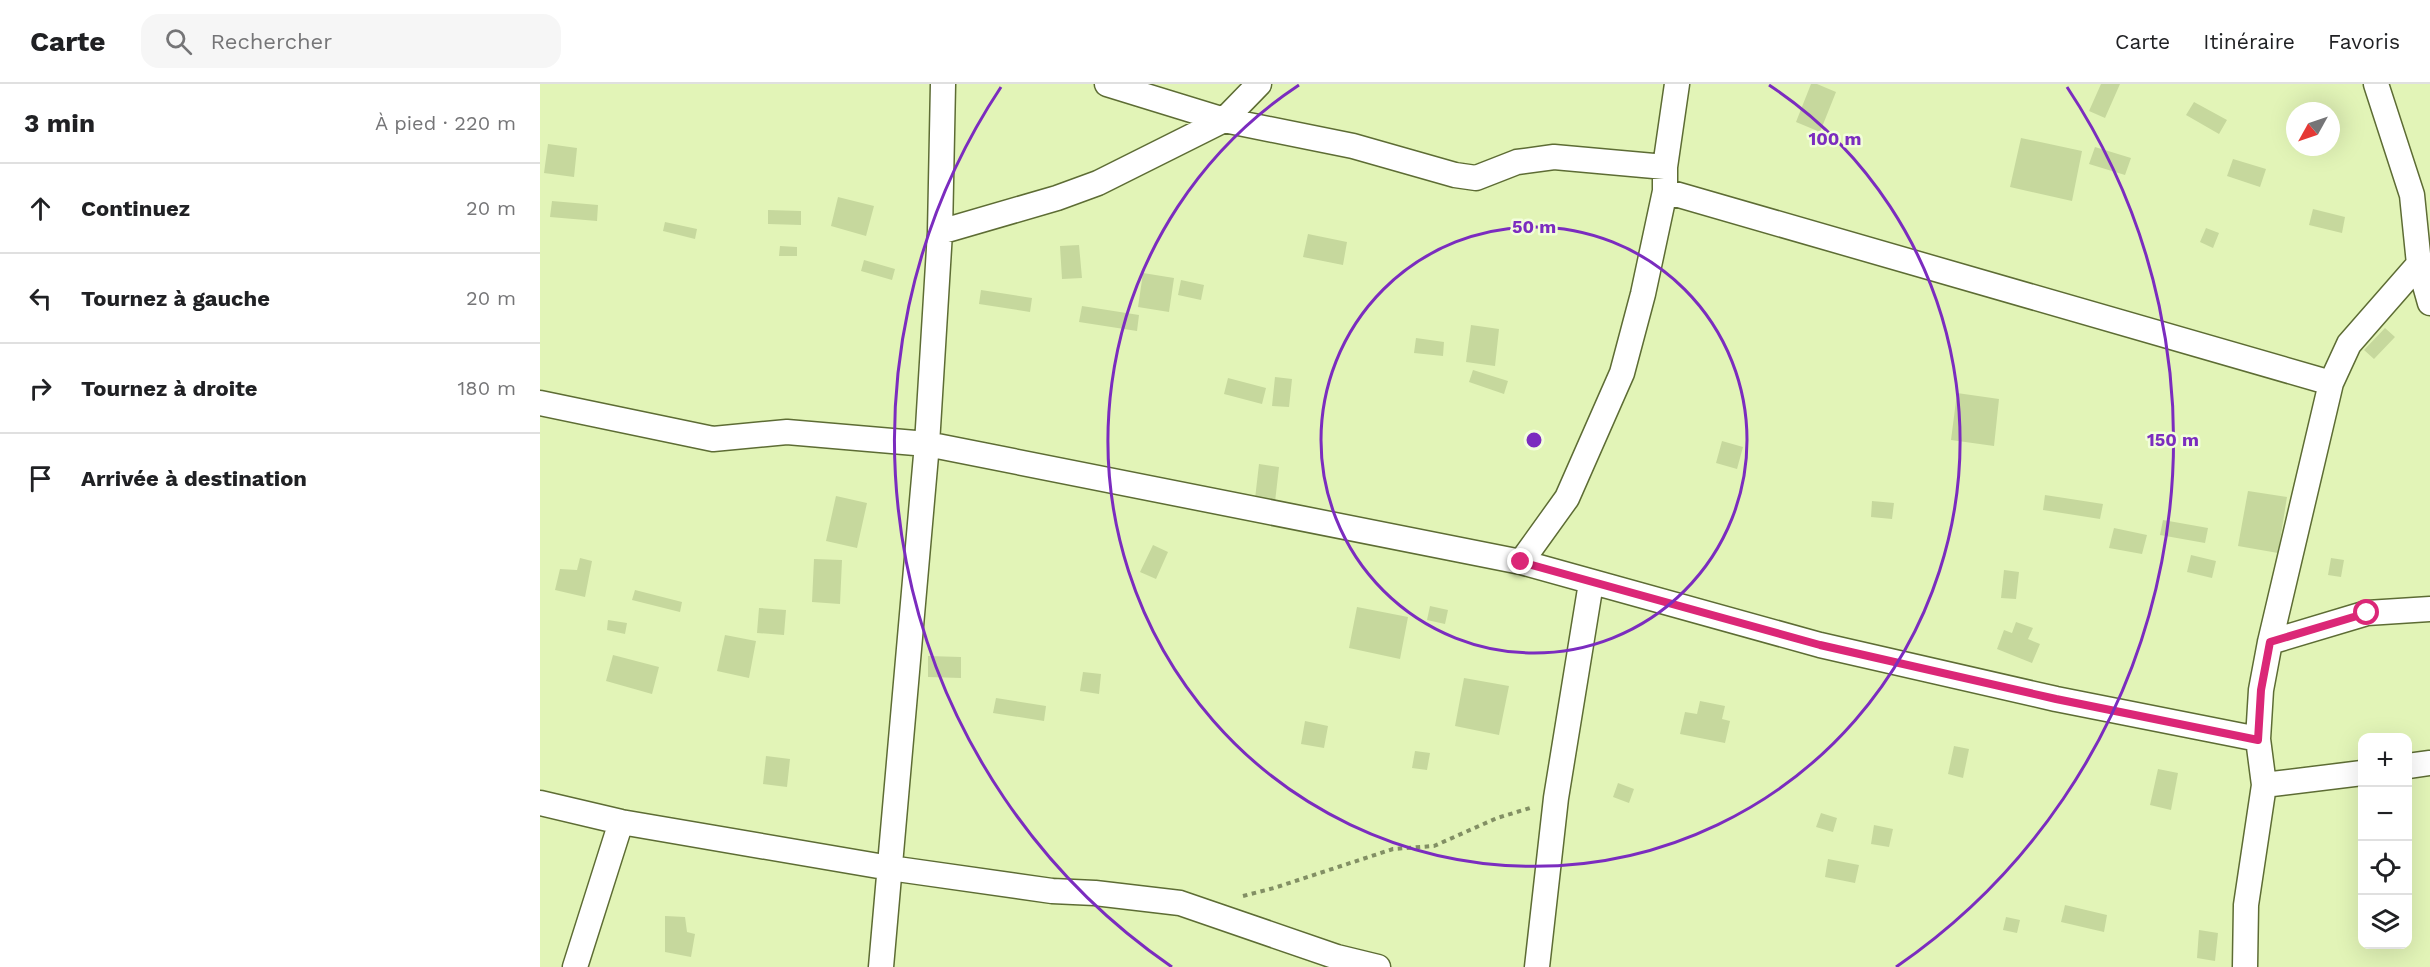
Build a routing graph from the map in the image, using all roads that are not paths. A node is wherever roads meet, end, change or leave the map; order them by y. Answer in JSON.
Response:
{"nodes":[{"id":1,"x":943,"y":84,"type":"edge"},
{"id":2,"x":1107,"y":84,"type":"edge"},
{"id":3,"x":1259,"y":84,"type":"edge"},
{"id":4,"x":1677,"y":84,"type":"edge"},
{"id":5,"x":2376,"y":84,"type":"edge"},
{"id":6,"x":1224,"y":120,"type":"junction"},
{"id":7,"x":1665,"y":167,"type":"junction"},
{"id":8,"x":1665,"y":191,"type":"junction"},
{"id":9,"x":940,"y":232,"type":"junction"},
{"id":10,"x":2419,"y":264,"type":"junction"},
{"id":11,"x":2430,"y":303,"type":"edge"},
{"id":12,"x":2331,"y":383,"type":"junction"},
{"id":13,"x":540,"y":403,"type":"edge"},
{"id":14,"x":927,"y":444,"type":"junction"},
{"id":15,"x":1521,"y":562,"type":"junction"},
{"id":16,"x":1591,"y":583,"type":"junction"},
{"id":17,"x":2430,"y":609,"type":"edge"},
{"id":18,"x":2270,"y":642,"type":"junction"},
{"id":19,"x":2258,"y":740,"type":"junction"},
{"id":20,"x":2430,"y":763,"type":"edge"},
{"id":21,"x":2412,"y":765,"type":"edge"},
{"id":22,"x":2358,"y":773,"type":"edge"},
{"id":23,"x":2264,"y":785,"type":"junction"},
{"id":24,"x":540,"y":803,"type":"edge"},
{"id":25,"x":621,"y":822,"type":"junction"},
{"id":26,"x":890,"y":868,"type":"junction"},
{"id":27,"x":574,"y":967,"type":"edge"},
{"id":28,"x":881,"y":967,"type":"edge"},
{"id":29,"x":1378,"y":967,"type":"edge"},
{"id":30,"x":1537,"y":967,"type":"edge"},
{"id":31,"x":2245,"y":967,"type":"edge"}],
"edges":[{"from":1,"to":9,"type":"street"},
{"from":2,"to":6,"type":"street"},
{"from":3,"to":6,"type":"street"},
{"from":4,"to":7,"type":"street"},
{"from":5,"to":10,"type":"street"},
{"from":6,"to":7,"type":"street"},
{"from":6,"to":9,"type":"street"},
{"from":7,"to":8,"type":"street"},
{"from":8,"to":12,"type":"street"},
{"from":8,"to":15,"type":"street"},
{"from":9,"to":14,"type":"street"},
{"from":10,"to":11,"type":"street"},
{"from":10,"to":12,"type":"street"},
{"from":12,"to":18,"type":"street"},
{"from":13,"to":14,"type":"street"},
{"from":14,"to":15,"type":"street"},
{"from":14,"to":26,"type":"street"},
{"from":15,"to":16,"type":"street"},
{"from":16,"to":19,"type":"street"},
{"from":16,"to":30,"type":"street"},
{"from":17,"to":18,"type":"street"},
{"from":18,"to":19,"type":"street"},
{"from":19,"to":23,"type":"street"},
{"from":20,"to":21,"type":"street"},
{"from":22,"to":23,"type":"street"},
{"from":23,"to":31,"type":"street"},
{"from":24,"to":25,"type":"street"},
{"from":25,"to":26,"type":"street"},
{"from":25,"to":27,"type":"street"},
{"from":26,"to":28,"type":"street"},
{"from":26,"to":29,"type":"street"}]}
